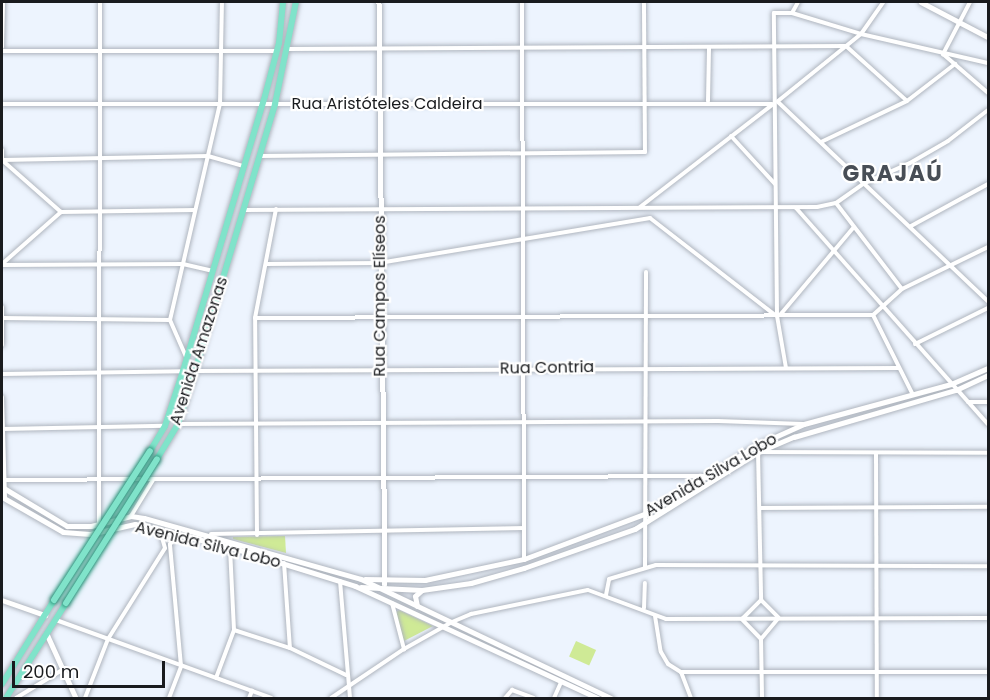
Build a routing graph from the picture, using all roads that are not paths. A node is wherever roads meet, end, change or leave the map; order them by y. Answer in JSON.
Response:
{"nodes":[{"id":1,"x":3,"y":2,"type":"edge"},
{"id":2,"x":100,"y":2,"type":"edge"},
{"id":3,"x":222,"y":2,"type":"edge"},
{"id":4,"x":283,"y":2,"type":"edge"},
{"id":5,"x":296,"y":2,"type":"edge"},
{"id":6,"x":379,"y":2,"type":"edge"},
{"id":7,"x":522,"y":2,"type":"edge"},
{"id":8,"x":644,"y":2,"type":"edge"},
{"id":9,"x":798,"y":2,"type":"edge"},
{"id":10,"x":884,"y":2,"type":"edge"},
{"id":11,"x":921,"y":2,"type":"edge"},
{"id":12,"x":970,"y":2,"type":"edge"},
{"id":13,"x":792,"y":13,"type":"junction"},
{"id":14,"x":959,"y":22,"type":"junction"},
{"id":15,"x":861,"y":34,"type":"junction"},
{"id":16,"x":988,"y":37,"type":"edge"},
{"id":17,"x":846,"y":46,"type":"junction"},
{"id":18,"x":709,"y":47,"type":"junction"},
{"id":19,"x":522,"y":48,"type":"junction"},
{"id":20,"x":644,"y":48,"type":"junction"},
{"id":21,"x":2,"y":49,"type":"edge"},
{"id":22,"x":220,"y":49,"type":"junction"},
{"id":23,"x":289,"y":49,"type":"junction"},
{"id":24,"x":775,"y":49,"type":"junction"},
{"id":25,"x":99,"y":50,"type":"junction"},
{"id":26,"x":380,"y":50,"type":"junction"},
{"id":27,"x":277,"y":51,"type":"junction"},
{"id":28,"x":943,"y":54,"type":"junction"},
{"id":29,"x":988,"y":63,"type":"edge"},
{"id":30,"x":956,"y":64,"type":"junction"},
{"id":31,"x":988,"y":93,"type":"edge"},
{"id":32,"x":708,"y":101,"type":"junction"},
{"id":33,"x":777,"y":101,"type":"junction"},
{"id":34,"x":907,"y":101,"type":"junction"},
{"id":35,"x":645,"y":102,"type":"junction"},
{"id":36,"x":380,"y":103,"type":"junction"},
{"id":37,"x":2,"y":104,"type":"edge"},
{"id":38,"x":220,"y":104,"type":"junction"},
{"id":39,"x":263,"y":104,"type":"junction"},
{"id":40,"x":275,"y":104,"type":"junction"},
{"id":41,"x":522,"y":104,"type":"junction"},
{"id":42,"x":772,"y":104,"type":"junction"},
{"id":43,"x":100,"y":106,"type":"junction"},
{"id":44,"x":988,"y":110,"type":"edge"},
{"id":45,"x":731,"y":136,"type":"junction"},
{"id":46,"x":821,"y":142,"type":"junction"},
{"id":47,"x":2,"y":150,"type":"edge"},
{"id":48,"x":523,"y":155,"type":"junction"},
{"id":49,"x":208,"y":156,"type":"junction"},
{"id":50,"x":260,"y":156,"type":"junction"},
{"id":51,"x":381,"y":156,"type":"junction"},
{"id":52,"x":100,"y":159,"type":"junction"},
{"id":53,"x":2,"y":160,"type":"edge"},
{"id":54,"x":244,"y":166,"type":"junction"},
{"id":55,"x":866,"y":183,"type":"junction"},
{"id":56,"x":775,"y":184,"type":"junction"},
{"id":57,"x":988,"y":184,"type":"edge"},
{"id":58,"x":836,"y":203,"type":"junction"},
{"id":59,"x":774,"y":207,"type":"junction"},
{"id":60,"x":795,"y":207,"type":"junction"},
{"id":61,"x":522,"y":208,"type":"junction"},
{"id":62,"x":639,"y":208,"type":"junction"},
{"id":63,"x":276,"y":209,"type":"junction"},
{"id":64,"x":380,"y":209,"type":"junction"},
{"id":65,"x":195,"y":210,"type":"junction"},
{"id":66,"x":244,"y":210,"type":"junction"},
{"id":67,"x":100,"y":211,"type":"junction"},
{"id":68,"x":61,"y":212,"type":"junction"},
{"id":69,"x":911,"y":226,"type":"junction"},
{"id":70,"x":853,"y":228,"type":"junction"},
{"id":71,"x":522,"y":240,"type":"junction"},
{"id":72,"x":988,"y":247,"type":"edge"},
{"id":73,"x":834,"y":253,"type":"junction"},
{"id":74,"x":380,"y":263,"type":"junction"},
{"id":75,"x":183,"y":264,"type":"junction"},
{"id":76,"x":266,"y":264,"type":"junction"},
{"id":77,"x":2,"y":265,"type":"edge"},
{"id":78,"x":98,"y":265,"type":"junction"},
{"id":79,"x":953,"y":265,"type":"junction"},
{"id":80,"x":213,"y":272,"type":"junction"},
{"id":81,"x":646,"y":272,"type":"dead end"},
{"id":82,"x":902,"y":289,"type":"junction"},
{"id":83,"x":988,"y":301,"type":"edge"},
{"id":84,"x":2,"y":307,"type":"edge"},
{"id":85,"x":880,"y":307,"type":"junction"},
{"id":86,"x":988,"y":308,"type":"edge"},
{"id":87,"x":873,"y":315,"type":"junction"},
{"id":88,"x":522,"y":316,"type":"junction"},
{"id":89,"x":646,"y":316,"type":"junction"},
{"id":90,"x":778,"y":316,"type":"junction"},
{"id":91,"x":2,"y":318,"type":"edge"},
{"id":92,"x":255,"y":318,"type":"junction"},
{"id":93,"x":99,"y":319,"type":"junction"},
{"id":94,"x":380,"y":319,"type":"junction"},
{"id":95,"x":170,"y":320,"type":"junction"},
{"id":96,"x":915,"y":344,"type":"junction"},
{"id":97,"x":2,"y":345,"type":"edge"},
{"id":98,"x":187,"y":360,"type":"junction"},
{"id":99,"x":647,"y":367,"type":"junction"},
{"id":100,"x":523,"y":368,"type":"junction"},
{"id":101,"x":786,"y":368,"type":"junction"},
{"id":102,"x":899,"y":368,"type":"junction"},
{"id":103,"x":988,"y":368,"type":"edge"},
{"id":104,"x":254,"y":370,"type":"junction"},
{"id":105,"x":381,"y":370,"type":"junction"},
{"id":106,"x":183,"y":371,"type":"junction"},
{"id":107,"x":195,"y":371,"type":"junction"},
{"id":108,"x":99,"y":372,"type":"junction"},
{"id":109,"x":2,"y":374,"type":"edge"},
{"id":110,"x":988,"y":375,"type":"edge"},
{"id":111,"x":951,"y":384,"type":"junction"},
{"id":112,"x":957,"y":390,"type":"junction"},
{"id":113,"x":913,"y":395,"type":"junction"},
{"id":114,"x":2,"y":397,"type":"edge"},
{"id":115,"x":967,"y":402,"type":"junction"},
{"id":116,"x":988,"y":402,"type":"edge"},
{"id":117,"x":647,"y":421,"type":"junction"},
{"id":118,"x":523,"y":422,"type":"junction"},
{"id":119,"x":178,"y":424,"type":"junction"},
{"id":120,"x":804,"y":424,"type":"junction"},
{"id":121,"x":988,"y":424,"type":"edge"},
{"id":122,"x":254,"y":425,"type":"junction"},
{"id":123,"x":99,"y":426,"type":"junction"},
{"id":124,"x":165,"y":426,"type":"junction"},
{"id":125,"x":381,"y":426,"type":"junction"},
{"id":126,"x":2,"y":429,"type":"edge"},
{"id":127,"x":756,"y":445,"type":"junction"},
{"id":128,"x":758,"y":452,"type":"junction"},
{"id":129,"x":988,"y":453,"type":"edge"},
{"id":130,"x":876,"y":454,"type":"junction"},
{"id":131,"x":648,"y":475,"type":"junction"},
{"id":132,"x":704,"y":476,"type":"junction"},
{"id":133,"x":523,"y":477,"type":"junction"},
{"id":134,"x":255,"y":478,"type":"junction"},
{"id":135,"x":99,"y":479,"type":"junction"},
{"id":136,"x":153,"y":479,"type":"junction"},
{"id":137,"x":2,"y":480,"type":"edge"},
{"id":138,"x":384,"y":480,"type":"junction"},
{"id":139,"x":2,"y":487,"type":"edge"},
{"id":140,"x":5,"y":500,"type":"edge"},
{"id":141,"x":988,"y":507,"type":"edge"},
{"id":142,"x":760,"y":508,"type":"junction"},
{"id":143,"x":876,"y":508,"type":"junction"},
{"id":144,"x":647,"y":513,"type":"junction"},
{"id":145,"x":131,"y":516,"type":"junction"},
{"id":146,"x":647,"y":523,"type":"junction"},
{"id":147,"x":99,"y":524,"type":"junction"},
{"id":148,"x":523,"y":528,"type":"junction"},
{"id":149,"x":160,"y":530,"type":"junction"},
{"id":150,"x":384,"y":531,"type":"junction"},
{"id":151,"x":180,"y":534,"type":"junction"},
{"id":152,"x":210,"y":534,"type":"junction"},
{"id":153,"x":257,"y":535,"type":"junction"},
{"id":154,"x":234,"y":541,"type":"junction"},
{"id":155,"x":230,"y":547,"type":"junction"},
{"id":156,"x":160,"y":555,"type":"junction"},
{"id":157,"x":524,"y":559,"type":"junction"},
{"id":158,"x":171,"y":560,"type":"junction"},
{"id":159,"x":284,"y":563,"type":"junction"},
{"id":160,"x":760,"y":563,"type":"junction"},
{"id":161,"x":988,"y":566,"type":"edge"},
{"id":162,"x":645,"y":567,"type":"junction"},
{"id":163,"x":877,"y":567,"type":"junction"},
{"id":164,"x":361,"y":579,"type":"junction"},
{"id":165,"x":385,"y":581,"type":"junction"},
{"id":166,"x":340,"y":582,"type":"junction"},
{"id":167,"x":645,"y":583,"type":"dead end"},
{"id":168,"x":356,"y":586,"type":"junction"},
{"id":169,"x":385,"y":590,"type":"junction"},
{"id":170,"x":422,"y":590,"type":"junction"},
{"id":171,"x":606,"y":595,"type":"junction"},
{"id":172,"x":2,"y":600,"type":"edge"},
{"id":173,"x":406,"y":600,"type":"junction"},
{"id":174,"x":761,"y":600,"type":"junction"},
{"id":175,"x":392,"y":603,"type":"junction"},
{"id":176,"x":417,"y":606,"type":"junction"},
{"id":177,"x":644,"y":608,"type":"junction"},
{"id":178,"x":45,"y":615,"type":"junction"},
{"id":179,"x":655,"y":616,"type":"junction"},
{"id":180,"x":877,"y":617,"type":"junction"},
{"id":181,"x":779,"y":618,"type":"junction"},
{"id":182,"x":988,"y":618,"type":"edge"},
{"id":183,"x":56,"y":619,"type":"junction"},
{"id":184,"x":742,"y":619,"type":"junction"},
{"id":185,"x":452,"y":622,"type":"junction"},
{"id":186,"x":442,"y":627,"type":"junction"},
{"id":187,"x":234,"y":630,"type":"junction"},
{"id":188,"x":46,"y":634,"type":"junction"},
{"id":189,"x":108,"y":639,"type":"junction"},
{"id":190,"x":761,"y":639,"type":"junction"},
{"id":191,"x":290,"y":648,"type":"junction"},
{"id":192,"x":404,"y":649,"type":"junction"},
{"id":193,"x":181,"y":666,"type":"junction"},
{"id":194,"x":62,"y":670,"type":"junction"},
{"id":195,"x":762,"y":671,"type":"junction"},
{"id":196,"x":877,"y":671,"type":"junction"},
{"id":197,"x":681,"y":672,"type":"junction"},
{"id":198,"x":988,"y":672,"type":"edge"},
{"id":199,"x":346,"y":675,"type":"junction"},
{"id":200,"x":216,"y":678,"type":"junction"},
{"id":201,"x":561,"y":682,"type":"junction"},
{"id":202,"x":2,"y":684,"type":"edge"},
{"id":203,"x":347,"y":687,"type":"junction"},
{"id":204,"x":252,"y":691,"type":"junction"},
{"id":205,"x":8,"y":697,"type":"edge"},
{"id":206,"x":16,"y":699,"type":"edge"},
{"id":207,"x":76,"y":699,"type":"edge"},
{"id":208,"x":85,"y":699,"type":"edge"},
{"id":209,"x":169,"y":699,"type":"edge"},
{"id":210,"x":249,"y":699,"type":"edge"},
{"id":211,"x":271,"y":699,"type":"edge"},
{"id":212,"x":331,"y":699,"type":"edge"},
{"id":213,"x":350,"y":699,"type":"edge"},
{"id":214,"x":505,"y":699,"type":"edge"},
{"id":215,"x":534,"y":699,"type":"edge"},
{"id":216,"x":554,"y":699,"type":"edge"},
{"id":217,"x":597,"y":699,"type":"edge"},
{"id":218,"x":611,"y":699,"type":"edge"},
{"id":219,"x":691,"y":699,"type":"edge"},
{"id":220,"x":762,"y":699,"type":"edge"},
{"id":221,"x":877,"y":699,"type":"edge"}],
"edges":[{"from":1,"to":21,"type":"street"},
{"from":2,"to":25,"type":"street"},
{"from":3,"to":22,"type":"street"},
{"from":4,"to":27,"type":"main road","name":"Avenida Amazonas"},
{"from":5,"to":23,"type":"main road","name":"Avenida Amazonas"},
{"from":6,"to":26,"type":"street","name":"Rua Campos Elíseos"},
{"from":7,"to":19,"type":"street"},
{"from":8,"to":20,"type":"street"},
{"from":9,"to":13,"type":"street"},
{"from":10,"to":15,"type":"street"},
{"from":11,"to":14,"type":"street"},
{"from":12,"to":14,"type":"street"},
{"from":13,"to":15,"type":"street"},
{"from":13,"to":24,"type":"street"},
{"from":14,"to":16,"type":"street"},
{"from":14,"to":28,"type":"street"},
{"from":15,"to":17,"type":"street"},
{"from":15,"to":28,"type":"street"},
{"from":17,"to":24,"type":"street"},
{"from":17,"to":33,"type":"street"},
{"from":17,"to":34,"type":"street"},
{"from":18,"to":20,"type":"street"},
{"from":18,"to":24,"type":"street"},
{"from":18,"to":32,"type":"street"},
{"from":19,"to":20,"type":"street"},
{"from":19,"to":26,"type":"street"},
{"from":19,"to":41,"type":"street"},
{"from":20,"to":35,"type":"street"},
{"from":21,"to":25,"type":"street"},
{"from":22,"to":25,"type":"street"},
{"from":22,"to":27,"type":"street"},
{"from":22,"to":38,"type":"street"},
{"from":23,"to":26,"type":"street"},
{"from":23,"to":40,"type":"main road","name":"Avenida Amazonas"},
{"from":24,"to":33,"type":"street"},
{"from":25,"to":43,"type":"street"},
{"from":26,"to":36,"type":"street","name":"Rua Campos Elíseos"},
{"from":27,"to":39,"type":"main road","name":"Avenida Amazonas"},
{"from":28,"to":29,"type":"street"},
{"from":28,"to":30,"type":"street"},
{"from":30,"to":31,"type":"street"},
{"from":30,"to":34,"type":"street"},
{"from":32,"to":35,"type":"street","name":"Rua Aristóteles Caldeira"},
{"from":32,"to":42,"type":"street","name":"Rua Aristóteles Caldeira"},
{"from":33,"to":42,"type":"street"},
{"from":33,"to":46,"type":"street"},
{"from":33,"to":56,"type":"street"},
{"from":34,"to":46,"type":"street"},
{"from":35,"to":41,"type":"street","name":"Rua Aristóteles Caldeira"},
{"from":35,"to":48,"type":"street"},
{"from":36,"to":40,"type":"street","name":"Rua Aristóteles Caldeira"},
{"from":36,"to":41,"type":"street","name":"Rua Aristóteles Caldeira"},
{"from":36,"to":51,"type":"street","name":"Rua Campos Elíseos"},
{"from":37,"to":43,"type":"street","name":"Rua Aristóteles Caldeira"},
{"from":38,"to":39,"type":"street","name":"Rua Aristóteles Caldeira"},
{"from":38,"to":43,"type":"street","name":"Rua Aristóteles Caldeira"},
{"from":38,"to":49,"type":"street"},
{"from":39,"to":40,"type":"street","name":"Rua Aristóteles Caldeira"},
{"from":39,"to":54,"type":"main road","name":"Avenida Amazonas"},
{"from":40,"to":50,"type":"main road","name":"Avenida Amazonas"},
{"from":41,"to":48,"type":"street"},
{"from":42,"to":45,"type":"street"},
{"from":43,"to":52,"type":"street"},
{"from":44,"to":55,"type":"street"},
{"from":45,"to":56,"type":"street"},
{"from":45,"to":62,"type":"street"},
{"from":46,"to":55,"type":"street"},
{"from":47,"to":53,"type":"street"},
{"from":48,"to":51,"type":"street"},
{"from":48,"to":61,"type":"street"},
{"from":49,"to":52,"type":"street"},
{"from":49,"to":54,"type":"street"},
{"from":49,"to":65,"type":"street"},
{"from":50,"to":51,"type":"street"},
{"from":50,"to":66,"type":"main road","name":"Avenida Amazonas"},
{"from":51,"to":64,"type":"street","name":"Rua Campos Elíseos"},
{"from":52,"to":53,"type":"street"},
{"from":52,"to":67,"type":"street"},
{"from":53,"to":68,"type":"street"},
{"from":54,"to":80,"type":"main road","name":"Avenida Amazonas"},
{"from":55,"to":58,"type":"street"},
{"from":55,"to":69,"type":"street"},
{"from":56,"to":59,"type":"street"},
{"from":57,"to":69,"type":"street"},
{"from":58,"to":60,"type":"street"},
{"from":58,"to":70,"type":"street"},
{"from":59,"to":60,"type":"street"},
{"from":59,"to":62,"type":"street"},
{"from":59,"to":90,"type":"street"},
{"from":60,"to":73,"type":"street"},
{"from":61,"to":62,"type":"street"},
{"from":61,"to":64,"type":"street"},
{"from":61,"to":71,"type":"street"},
{"from":63,"to":64,"type":"street"},
{"from":63,"to":66,"type":"street"},
{"from":63,"to":76,"type":"street"},
{"from":64,"to":74,"type":"street","name":"Rua Campos Elíseos"},
{"from":65,"to":67,"type":"street"},
{"from":65,"to":75,"type":"street"},
{"from":66,"to":107,"type":"main road","name":"Avenida Amazonas"},
{"from":67,"to":68,"type":"street"},
{"from":67,"to":78,"type":"street"},
{"from":68,"to":77,"type":"street"},
{"from":69,"to":79,"type":"street"},
{"from":70,"to":73,"type":"street"},
{"from":70,"to":82,"type":"street"},
{"from":71,"to":74,"type":"street"},
{"from":71,"to":88,"type":"street"},
{"from":71,"to":90,"type":"street"},
{"from":72,"to":79,"type":"street"},
{"from":73,"to":85,"type":"street"},
{"from":73,"to":90,"type":"street"},
{"from":74,"to":76,"type":"street"},
{"from":74,"to":94,"type":"street","name":"Rua Campos Elíseos"},
{"from":75,"to":78,"type":"street"},
{"from":75,"to":80,"type":"street"},
{"from":75,"to":95,"type":"street"},
{"from":76,"to":92,"type":"street"},
{"from":77,"to":78,"type":"street"},
{"from":78,"to":93,"type":"street"},
{"from":79,"to":82,"type":"street"},
{"from":79,"to":83,"type":"street"},
{"from":80,"to":98,"type":"main road","name":"Avenida Amazonas"},
{"from":81,"to":89,"type":"street"},
{"from":82,"to":85,"type":"street"},
{"from":84,"to":91,"type":"street"},
{"from":85,"to":87,"type":"street"},
{"from":85,"to":96,"type":"street"},
{"from":86,"to":96,"type":"street"},
{"from":87,"to":90,"type":"street"},
{"from":87,"to":102,"type":"street"},
{"from":88,"to":89,"type":"street"},
{"from":88,"to":94,"type":"street"},
{"from":88,"to":100,"type":"street"},
{"from":89,"to":90,"type":"street"},
{"from":89,"to":99,"type":"street"},
{"from":90,"to":101,"type":"street"},
{"from":91,"to":93,"type":"street"},
{"from":91,"to":97,"type":"street"},
{"from":92,"to":94,"type":"street"},
{"from":92,"to":104,"type":"street"},
{"from":93,"to":95,"type":"street"},
{"from":93,"to":108,"type":"street"},
{"from":94,"to":105,"type":"street","name":"Rua Campos Elíseos"},
{"from":95,"to":98,"type":"street"},
{"from":96,"to":111,"type":"street"},
{"from":98,"to":106,"type":"main road","name":"Avenida Amazonas"},
{"from":99,"to":100,"type":"street","name":"Rua Contria"},
{"from":99,"to":101,"type":"street","name":"Rua Contria"},
{"from":99,"to":117,"type":"street"},
{"from":100,"to":105,"type":"street","name":"Rua Contria"},
{"from":100,"to":118,"type":"street"},
{"from":101,"to":102,"type":"street","name":"Rua Contria"},
{"from":102,"to":113,"type":"street"},
{"from":103,"to":111,"type":"street","name":"Avenida Silva Lobo"},
{"from":104,"to":105,"type":"street","name":"Rua Contria"},
{"from":104,"to":107,"type":"street","name":"Rua Contria"},
{"from":104,"to":122,"type":"street"},
{"from":105,"to":125,"type":"street","name":"Rua Campos Elíseos"},
{"from":106,"to":108,"type":"street"},
{"from":106,"to":124,"type":"main road","name":"Avenida Amazonas"},
{"from":107,"to":119,"type":"main road","name":"Avenida Amazonas"},
{"from":108,"to":109,"type":"street"},
{"from":108,"to":123,"type":"street"},
{"from":110,"to":112,"type":"street","name":"Avenida Silva Lobo"},
{"from":111,"to":112,"type":"street"},
{"from":111,"to":113,"type":"street","name":"Avenida Silva Lobo"},
{"from":112,"to":115,"type":"street"},
{"from":112,"to":128,"type":"street","name":"Avenida Silva Lobo"},
{"from":113,"to":120,"type":"street","name":"Avenida Silva Lobo"},
{"from":114,"to":126,"type":"street"},
{"from":115,"to":116,"type":"street"},
{"from":115,"to":121,"type":"street"},
{"from":117,"to":118,"type":"street"},
{"from":117,"to":120,"type":"street"},
{"from":117,"to":131,"type":"street"},
{"from":118,"to":125,"type":"street"},
{"from":118,"to":133,"type":"street"},
{"from":119,"to":122,"type":"street"},
{"from":119,"to":183,"type":"main road","name":"Avenida Amazonas","bridge":true},
{"from":120,"to":127,"type":"street","name":"Avenida Silva Lobo"},
{"from":122,"to":125,"type":"street"},
{"from":122,"to":134,"type":"street"},
{"from":123,"to":124,"type":"street"},
{"from":123,"to":126,"type":"street"},
{"from":123,"to":135,"type":"street"},
{"from":124,"to":178,"type":"main road","name":"Avenida Amazonas","bridge":true},
{"from":125,"to":138,"type":"street","name":"Rua Campos Elíseos"},
{"from":126,"to":137,"type":"street"},
{"from":127,"to":128,"type":"street"},
{"from":127,"to":132,"type":"street","name":"Avenida Silva Lobo"},
{"from":128,"to":130,"type":"street"},
{"from":128,"to":142,"type":"street"},
{"from":128,"to":146,"type":"street","name":"Avenida Silva Lobo"},
{"from":129,"to":130,"type":"street"},
{"from":130,"to":143,"type":"street"},
{"from":131,"to":132,"type":"street"},
{"from":131,"to":133,"type":"street"},
{"from":131,"to":144,"type":"street"},
{"from":132,"to":144,"type":"street","name":"Avenida Silva Lobo"},
{"from":133,"to":138,"type":"street"},
{"from":133,"to":148,"type":"street"},
{"from":134,"to":136,"type":"street"},
{"from":134,"to":138,"type":"street"},
{"from":134,"to":153,"type":"street"},
{"from":135,"to":136,"type":"street"},
{"from":135,"to":137,"type":"street"},
{"from":135,"to":147,"type":"street"},
{"from":136,"to":145,"type":"street"},
{"from":137,"to":139,"type":"street"},
{"from":138,"to":150,"type":"street","name":"Rua Campos Elíseos"},
{"from":139,"to":140,"type":"street"},
{"from":139,"to":147,"type":"main road","name":"Avenida Silva Lobo"},
{"from":140,"to":149,"type":"main road","name":"Avenida Silva Lobo"},
{"from":141,"to":143,"type":"street"},
{"from":142,"to":143,"type":"street"},
{"from":142,"to":160,"type":"street"},
{"from":143,"to":163,"type":"street"},
{"from":144,"to":146,"type":"street"},
{"from":144,"to":157,"type":"street","name":"Avenida Silva Lobo"},
{"from":145,"to":147,"type":"main road","name":"Avenida Silva Lobo"},
{"from":145,"to":152,"type":"main road","name":"Avenida Silva Lobo"},
{"from":146,"to":162,"type":"street"},
{"from":146,"to":170,"type":"street","name":"Avenida Silva Lobo"},
{"from":148,"to":150,"type":"street"},
{"from":148,"to":157,"type":"street"},
{"from":149,"to":151,"type":"main road","name":"Avenida Silva Lobo"},
{"from":149,"to":156,"type":"street"},
{"from":150,"to":153,"type":"street"},
{"from":150,"to":165,"type":"street","name":"Rua Campos Elíseos"},
{"from":151,"to":155,"type":"main road","name":"Avenida Silva Lobo"},
{"from":151,"to":158,"type":"street"},
{"from":152,"to":153,"type":"street"},
{"from":152,"to":154,"type":"main road","name":"Avenida Silva Lobo"},
{"from":154,"to":155,"type":"main road"},
{"from":154,"to":164,"type":"main road","name":"Avenida Silva Lobo"},
{"from":155,"to":159,"type":"main road","name":"Avenida Silva Lobo"},
{"from":155,"to":187,"type":"street"},
{"from":156,"to":158,"type":"street"},
{"from":156,"to":189,"type":"street"},
{"from":157,"to":165,"type":"street","name":"Avenida Silva Lobo"},
{"from":158,"to":193,"type":"street"},
{"from":159,"to":166,"type":"main road","name":"Avenida Silva Lobo"},
{"from":159,"to":191,"type":"street"},
{"from":160,"to":162,"type":"street"},
{"from":160,"to":163,"type":"street"},
{"from":160,"to":174,"type":"street"},
{"from":161,"to":163,"type":"street"},
{"from":162,"to":171,"type":"street"},
{"from":163,"to":180,"type":"street"},
{"from":164,"to":165,"type":"street","name":"Avenida Silva Lobo"},
{"from":164,"to":169,"type":"main road","name":"Avenida Silva Lobo"},
{"from":165,"to":169,"type":"street","name":"Rua Campos Elíseos"},
{"from":166,"to":168,"type":"main road","name":"Avenida Silva Lobo"},
{"from":166,"to":199,"type":"street"},
{"from":167,"to":177,"type":"street"},
{"from":168,"to":169,"type":"street","name":"Avenida Silva Lobo"},
{"from":168,"to":175,"type":"main road"},
{"from":169,"to":170,"type":"street","name":"Avenida Silva Lobo"},
{"from":169,"to":173,"type":"main road"},
{"from":170,"to":176,"type":"main road"},
{"from":171,"to":177,"type":"street"},
{"from":171,"to":185,"type":"street"},
{"from":172,"to":178,"type":"street"},
{"from":173,"to":175,"type":"main road"},
{"from":173,"to":176,"type":"main road"},
{"from":174,"to":181,"type":"street"},
{"from":174,"to":184,"type":"street"},
{"from":175,"to":186,"type":"main road"},
{"from":175,"to":192,"type":"street"},
{"from":176,"to":185,"type":"main road"},
{"from":177,"to":179,"type":"street"},
{"from":178,"to":202,"type":"main road","name":"Avenida Amazonas"},
{"from":179,"to":184,"type":"street"},
{"from":179,"to":197,"type":"street"},
{"from":180,"to":181,"type":"street"},
{"from":180,"to":182,"type":"street"},
{"from":180,"to":196,"type":"street"},
{"from":181,"to":184,"type":"street"},
{"from":181,"to":190,"type":"street"},
{"from":183,"to":188,"type":"main road","name":"Avenida Amazonas"},
{"from":183,"to":189,"type":"street"},
{"from":184,"to":190,"type":"street"},
{"from":185,"to":186,"type":"street"},
{"from":185,"to":218,"type":"main road"},
{"from":186,"to":192,"type":"street"},
{"from":186,"to":201,"type":"main road"},
{"from":187,"to":191,"type":"street"},
{"from":187,"to":200,"type":"street"},
{"from":188,"to":194,"type":"street"},
{"from":188,"to":205,"type":"main road","name":"Avenida Amazonas"},
{"from":189,"to":193,"type":"street"},
{"from":189,"to":208,"type":"street"},
{"from":190,"to":195,"type":"street"},
{"from":191,"to":199,"type":"street"},
{"from":192,"to":203,"type":"street"},
{"from":193,"to":200,"type":"street"},
{"from":193,"to":209,"type":"street"},
{"from":194,"to":206,"type":"street"},
{"from":194,"to":207,"type":"street"},
{"from":195,"to":196,"type":"street"},
{"from":195,"to":197,"type":"street"},
{"from":195,"to":220,"type":"street"},
{"from":196,"to":198,"type":"street"},
{"from":196,"to":221,"type":"street"},
{"from":197,"to":219,"type":"street"},
{"from":199,"to":203,"type":"street"},
{"from":200,"to":204,"type":"street"},
{"from":201,"to":216,"type":"street"},
{"from":201,"to":217,"type":"main road"},
{"from":203,"to":212,"type":"street"},
{"from":203,"to":213,"type":"street"},
{"from":204,"to":210,"type":"street"},
{"from":204,"to":211,"type":"street"},
{"from":214,"to":215,"type":"street"}]}
